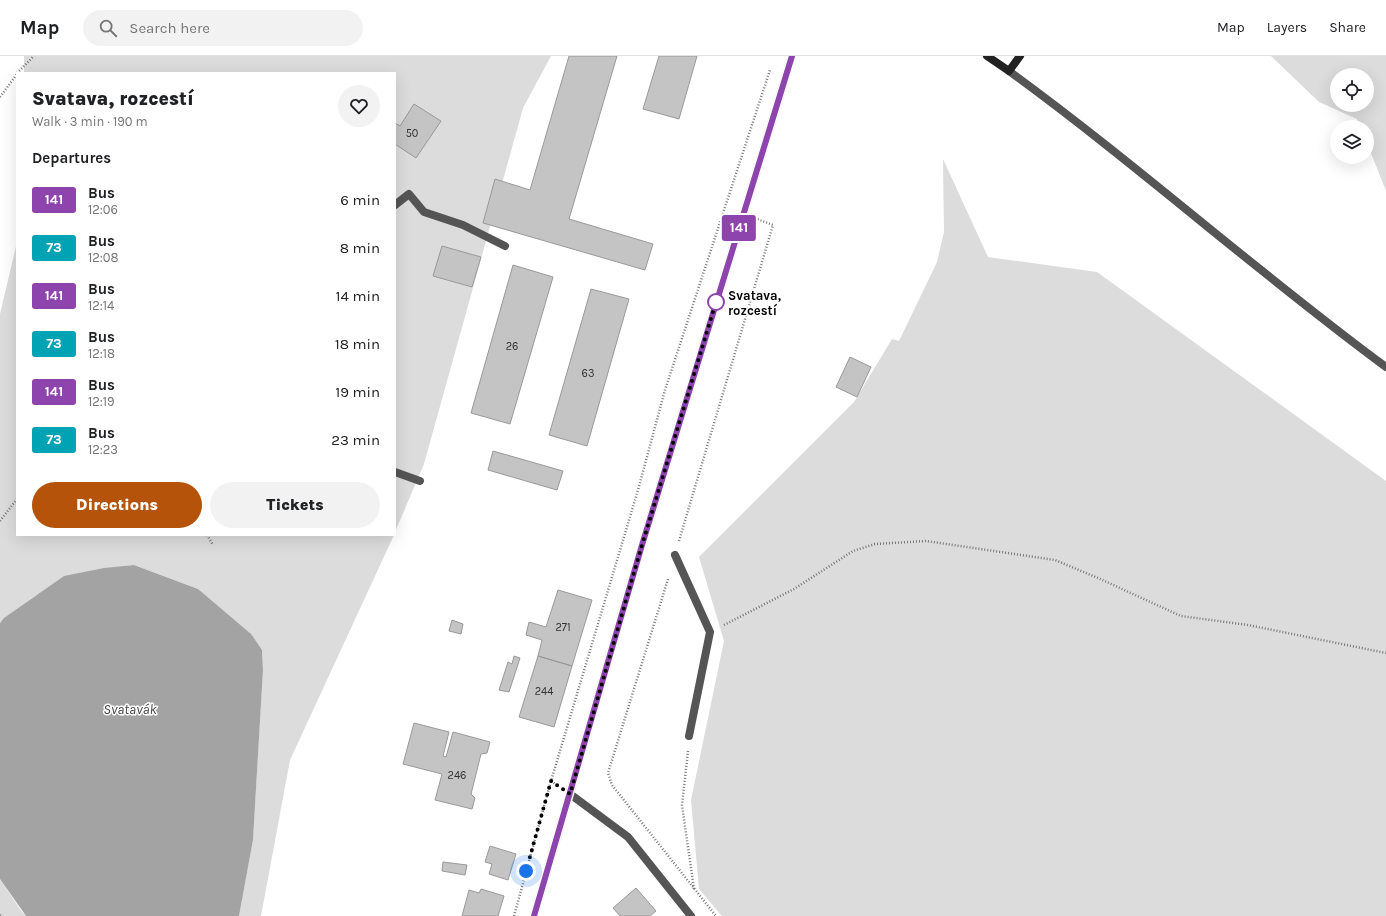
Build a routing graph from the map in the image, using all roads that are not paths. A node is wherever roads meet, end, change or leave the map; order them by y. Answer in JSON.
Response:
{"nodes":[{"id":1,"x":792,"y":56,"type":"edge"},
{"id":2,"x":987,"y":56,"type":"edge"},
{"id":3,"x":1020,"y":56,"type":"edge"},
{"id":4,"x":1009,"y":71,"type":"junction"},
{"id":5,"x":396,"y":204,"type":"edge"},
{"id":6,"x":506,"y":246,"type":"dead end"},
{"id":7,"x":1386,"y":367,"type":"edge"},
{"id":8,"x":396,"y":472,"type":"edge"},
{"id":9,"x":420,"y":481,"type":"dead end"},
{"id":10,"x":675,"y":555,"type":"dead end"},
{"id":11,"x":690,"y":736,"type":"road end"},
{"id":12,"x":570,"y":794,"type":"junction"},
{"id":13,"x":534,"y":916,"type":"edge"},
{"id":14,"x":691,"y":916,"type":"edge"}],
"edges":[{"from":1,"to":12,"type":"main road"},
{"from":2,"to":4,"type":"main road"},
{"from":3,"to":4,"type":"main road"},
{"from":4,"to":7,"type":"street"},
{"from":5,"to":6,"type":"street"},
{"from":8,"to":9,"type":"street"},
{"from":10,"to":11,"type":"street"},
{"from":12,"to":13,"type":"main road"},
{"from":12,"to":14,"type":"street"}]}
